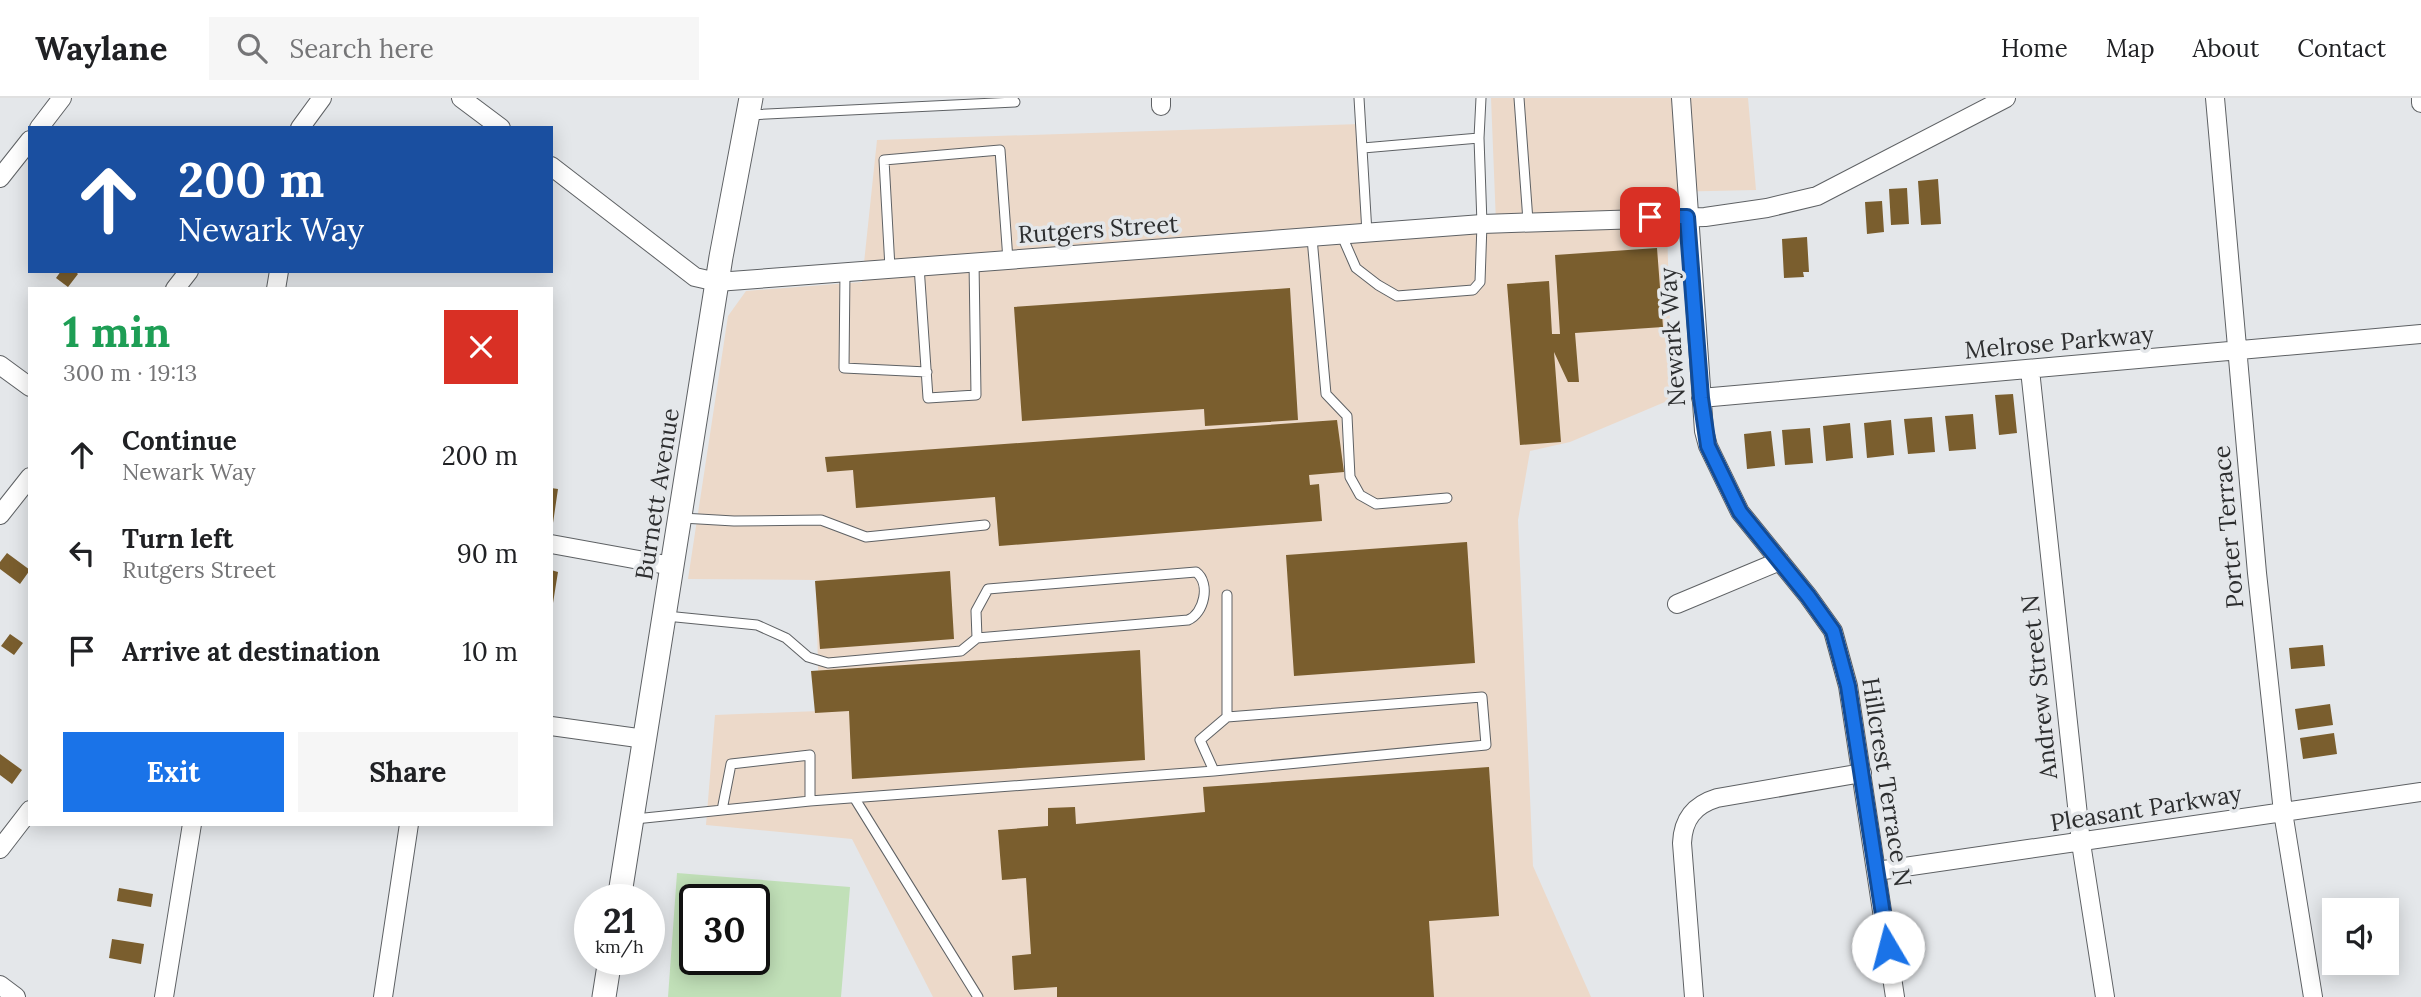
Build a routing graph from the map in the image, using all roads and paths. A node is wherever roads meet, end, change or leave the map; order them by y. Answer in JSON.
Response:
{"nodes":[{"id":1,"x":62,"y":98,"type":"edge"},
{"id":2,"x":322,"y":98,"type":"edge"},
{"id":3,"x":461,"y":98,"type":"edge"},
{"id":4,"x":1359,"y":98,"type":"edge"},
{"id":5,"x":1481,"y":98,"type":"edge"},
{"id":6,"x":1519,"y":98,"type":"edge"},
{"id":7,"x":1681,"y":98,"type":"edge"},
{"id":8,"x":2006,"y":98,"type":"edge"},
{"id":9,"x":2216,"y":98,"type":"edge"},
{"id":10,"x":1015,"y":102,"type":"dead end"},
{"id":11,"x":749,"y":107,"type":"edge"},
{"id":12,"x":41,"y":126,"type":"edge"},
{"id":13,"x":301,"y":126,"type":"edge"},
{"id":14,"x":497,"y":126,"type":"edge"},
{"id":15,"x":1479,"y":138,"type":"junction"},
{"id":16,"x":28,"y":143,"type":"edge"},
{"id":17,"x":1363,"y":148,"type":"junction"},
{"id":18,"x":553,"y":168,"type":"edge"},
{"id":19,"x":0,"y":178,"type":"edge"},
{"id":20,"x":1687,"y":217,"type":"junction"},
{"id":21,"x":1528,"y":222,"type":"junction"},
{"id":22,"x":1482,"y":224,"type":"junction"},
{"id":23,"x":1367,"y":233,"type":"junction"},
{"id":24,"x":1342,"y":236,"type":"junction"},
{"id":25,"x":1312,"y":238,"type":"junction"},
{"id":26,"x":1008,"y":260,"type":"junction"},
{"id":27,"x":974,"y":262,"type":"junction"},
{"id":28,"x":919,"y":266,"type":"junction"},
{"id":29,"x":890,"y":268,"type":"junction"},
{"id":30,"x":845,"y":271,"type":"junction"},
{"id":31,"x":187,"y":273,"type":"edge"},
{"id":32,"x":717,"y":282,"type":"junction"},
{"id":33,"x":177,"y":287,"type":"edge"},
{"id":34,"x":2421,"y":334,"type":"edge"},
{"id":35,"x":2237,"y":350,"type":"junction"},
{"id":36,"x":0,"y":365,"type":"edge"},
{"id":37,"x":2030,"y":370,"type":"junction"},
{"id":38,"x":927,"y":372,"type":"junction"},
{"id":39,"x":28,"y":386,"type":"edge"},
{"id":40,"x":1701,"y":398,"type":"junction"},
{"id":41,"x":1708,"y":446,"type":"joint"},
{"id":42,"x":28,"y":480,"type":"edge"},
{"id":43,"x":1447,"y":498,"type":"dead end"},
{"id":44,"x":0,"y":516,"type":"edge"},
{"id":45,"x":680,"y":518,"type":"junction"},
{"id":46,"x":985,"y":525,"type":"dead end"},
{"id":47,"x":553,"y":544,"type":"edge"},
{"id":48,"x":1780,"y":561,"type":"junction"},
{"id":49,"x":672,"y":566,"type":"junction"},
{"id":50,"x":1227,"y":595,"type":"dead end"},
{"id":51,"x":1677,"y":604,"type":"dead end"},
{"id":52,"x":665,"y":616,"type":"junction"},
{"id":53,"x":977,"y":638,"type":"junction"},
{"id":54,"x":1227,"y":717,"type":"junction"},
{"id":55,"x":553,"y":726,"type":"edge"},
{"id":56,"x":645,"y":739,"type":"junction"},
{"id":57,"x":1214,"y":771,"type":"junction"},
{"id":58,"x":1862,"y":773,"type":"junction"},
{"id":59,"x":2421,"y":792,"type":"edge"},
{"id":60,"x":855,"y":799,"type":"junction"},
{"id":61,"x":810,"y":801,"type":"junction"},
{"id":62,"x":722,"y":810,"type":"junction"},
{"id":63,"x":2283,"y":812,"type":"junction"},
{"id":64,"x":28,"y":813,"type":"edge"},
{"id":65,"x":633,"y":820,"type":"junction"},
{"id":66,"x":192,"y":826,"type":"edge"},
{"id":67,"x":409,"y":826,"type":"edge"},
{"id":68,"x":2081,"y":843,"type":"junction"},
{"id":69,"x":0,"y":849,"type":"edge"},
{"id":70,"x":1877,"y":871,"type":"junction"},
{"id":71,"x":622,"y":884,"type":"edge"},
{"id":72,"x":607,"y":975,"type":"edge"},
{"id":73,"x":0,"y":985,"type":"edge"},
{"id":74,"x":16,"y":997,"type":"edge"},
{"id":75,"x":164,"y":997,"type":"edge"},
{"id":76,"x":383,"y":997,"type":"edge"},
{"id":77,"x":604,"y":997,"type":"edge"},
{"id":78,"x":978,"y":997,"type":"edge"},
{"id":79,"x":1694,"y":997,"type":"edge"},
{"id":80,"x":1895,"y":997,"type":"edge"},
{"id":81,"x":2105,"y":997,"type":"edge"},
{"id":82,"x":2313,"y":997,"type":"edge"}],
"edges":[{"from":1,"to":12,"type":"street"},
{"from":2,"to":13,"type":"street"},
{"from":3,"to":14,"type":"street"},
{"from":4,"to":17,"type":"lane"},
{"from":5,"to":15,"type":"lane"},
{"from":6,"to":21,"type":"lane"},
{"from":7,"to":20,"type":"street","name":"Newark Way"},
{"from":8,"to":20,"type":"street","name":"Rutgers Street"},
{"from":9,"to":35,"type":"street","name":"Porter Terrace"},
{"from":10,"to":11,"type":"lane"},
{"from":11,"to":32,"type":"street","name":"Burnett Avenue"},
{"from":15,"to":17,"type":"lane"},
{"from":15,"to":22,"type":"lane"},
{"from":16,"to":19,"type":"street"},
{"from":17,"to":23,"type":"lane"},
{"from":18,"to":32,"type":"street","name":"Rutgers Street"},
{"from":20,"to":21,"type":"street","name":"Rutgers Street"},
{"from":20,"to":40,"type":"street","name":"Newark Way"},
{"from":21,"to":22,"type":"street","name":"Rutgers Street"},
{"from":22,"to":23,"type":"street","name":"Rutgers Street"},
{"from":22,"to":24,"type":"lane"},
{"from":23,"to":24,"type":"street","name":"Rutgers Street"},
{"from":24,"to":25,"type":"street","name":"Rutgers Street"},
{"from":25,"to":26,"type":"street","name":"Rutgers Street"},
{"from":25,"to":43,"type":"lane"},
{"from":26,"to":27,"type":"street","name":"Rutgers Street"},
{"from":26,"to":29,"type":"lane"},
{"from":27,"to":28,"type":"street","name":"Rutgers Street"},
{"from":27,"to":38,"type":"lane"},
{"from":28,"to":29,"type":"street","name":"Rutgers Street"},
{"from":28,"to":38,"type":"lane"},
{"from":29,"to":30,"type":"street","name":"Rutgers Street"},
{"from":30,"to":32,"type":"street","name":"Rutgers Street"},
{"from":30,"to":38,"type":"lane"},
{"from":31,"to":33,"type":"street"},
{"from":32,"to":45,"type":"street","name":"Burnett Avenue"},
{"from":34,"to":35,"type":"street","name":"Melrose Parkway"},
{"from":35,"to":37,"type":"street","name":"Melrose Parkway"},
{"from":35,"to":63,"type":"street","name":"Porter Terrace"},
{"from":36,"to":39,"type":"street"},
{"from":37,"to":40,"type":"street","name":"Melrose Parkway"},
{"from":37,"to":68,"type":"street","name":"Andrew Street N"},
{"from":40,"to":41,"type":"street","name":"Newark Way"},
{"from":41,"to":48,"type":"street","name":"Hillcrest Terrace N"},
{"from":42,"to":44,"type":"street"},
{"from":45,"to":46,"type":"lane"},
{"from":45,"to":49,"type":"street","name":"Burnett Avenue"},
{"from":47,"to":49,"type":"street"},
{"from":48,"to":51,"type":"street"},
{"from":48,"to":58,"type":"street","name":"Hillcrest Terrace N"},
{"from":49,"to":52,"type":"street","name":"Burnett Avenue"},
{"from":50,"to":54,"type":"lane"},
{"from":52,"to":53,"type":"lane"},
{"from":52,"to":56,"type":"street","name":"Burnett Avenue"},
{"from":53,"to":53,"type":"lane"},
{"from":54,"to":57,"type":"lane"},
{"from":54,"to":57,"type":"lane"},
{"from":55,"to":56,"type":"street"},
{"from":56,"to":65,"type":"street","name":"Burnett Avenue"},
{"from":57,"to":60,"type":"lane"},
{"from":58,"to":70,"type":"street","name":"Hillcrest Terrace N"},
{"from":58,"to":79,"type":"street"},
{"from":59,"to":63,"type":"street","name":"Pleasant Parkway"},
{"from":60,"to":61,"type":"lane"},
{"from":60,"to":78,"type":"lane"},
{"from":61,"to":62,"type":"lane"},
{"from":61,"to":62,"type":"lane"},
{"from":62,"to":65,"type":"lane"},
{"from":63,"to":68,"type":"street","name":"Pleasant Parkway"},
{"from":63,"to":82,"type":"street","name":"Porter Terrace"},
{"from":64,"to":69,"type":"street"},
{"from":65,"to":71,"type":"street","name":"Burnett Avenue"},
{"from":66,"to":75,"type":"street"},
{"from":67,"to":76,"type":"street"},
{"from":68,"to":70,"type":"street","name":"Pleasant Parkway"},
{"from":68,"to":81,"type":"street","name":"Andrew Street N"},
{"from":70,"to":80,"type":"street","name":"Hillcrest Terrace N"},
{"from":72,"to":77,"type":"street"},
{"from":73,"to":74,"type":"street"}]}
